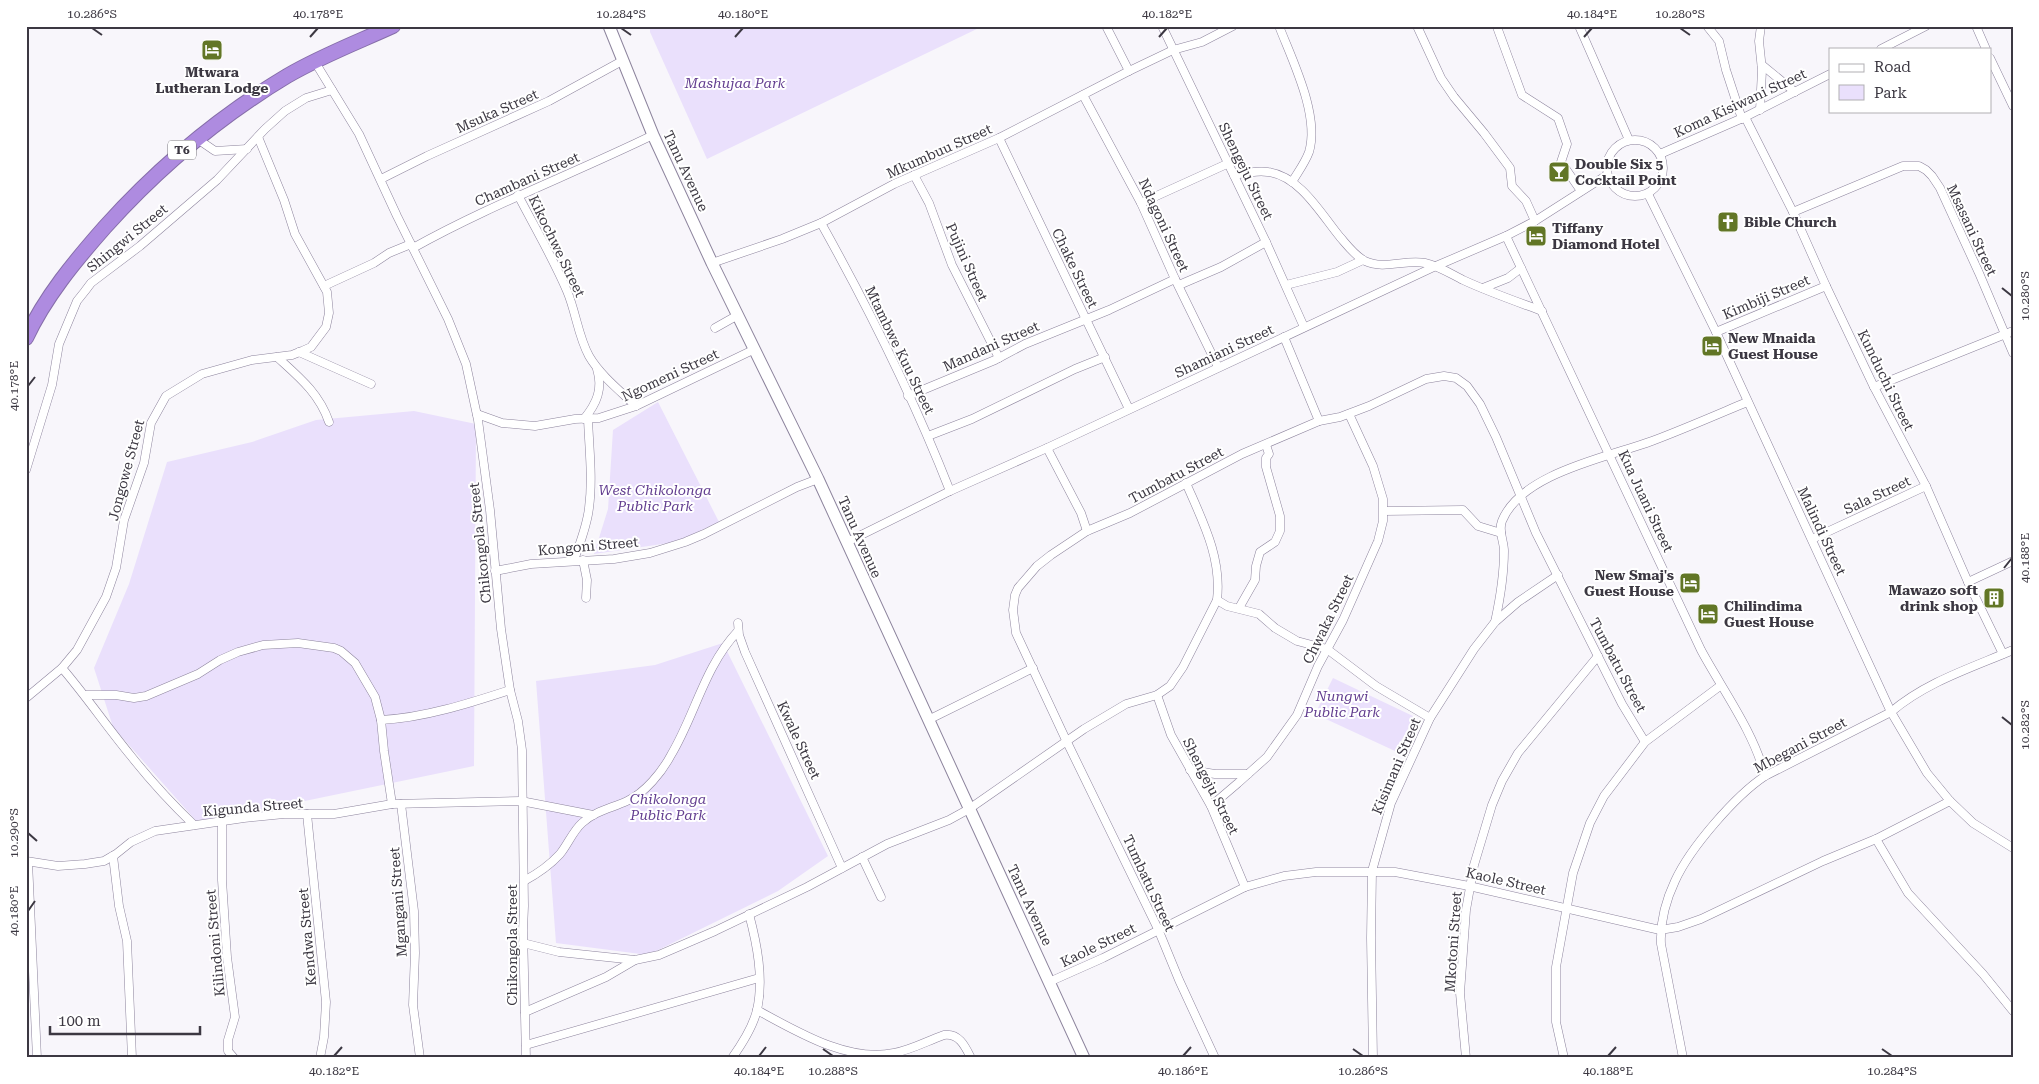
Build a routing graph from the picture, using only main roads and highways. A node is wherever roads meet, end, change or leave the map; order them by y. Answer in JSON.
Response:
{"nodes":[{"id":1,"x":393,"y":26,"type":"edge"},
{"id":2,"x":26,"y":338,"type":"edge"}],
"edges":[{"from":1,"to":2,"type":"highway","number":"T6"}]}
